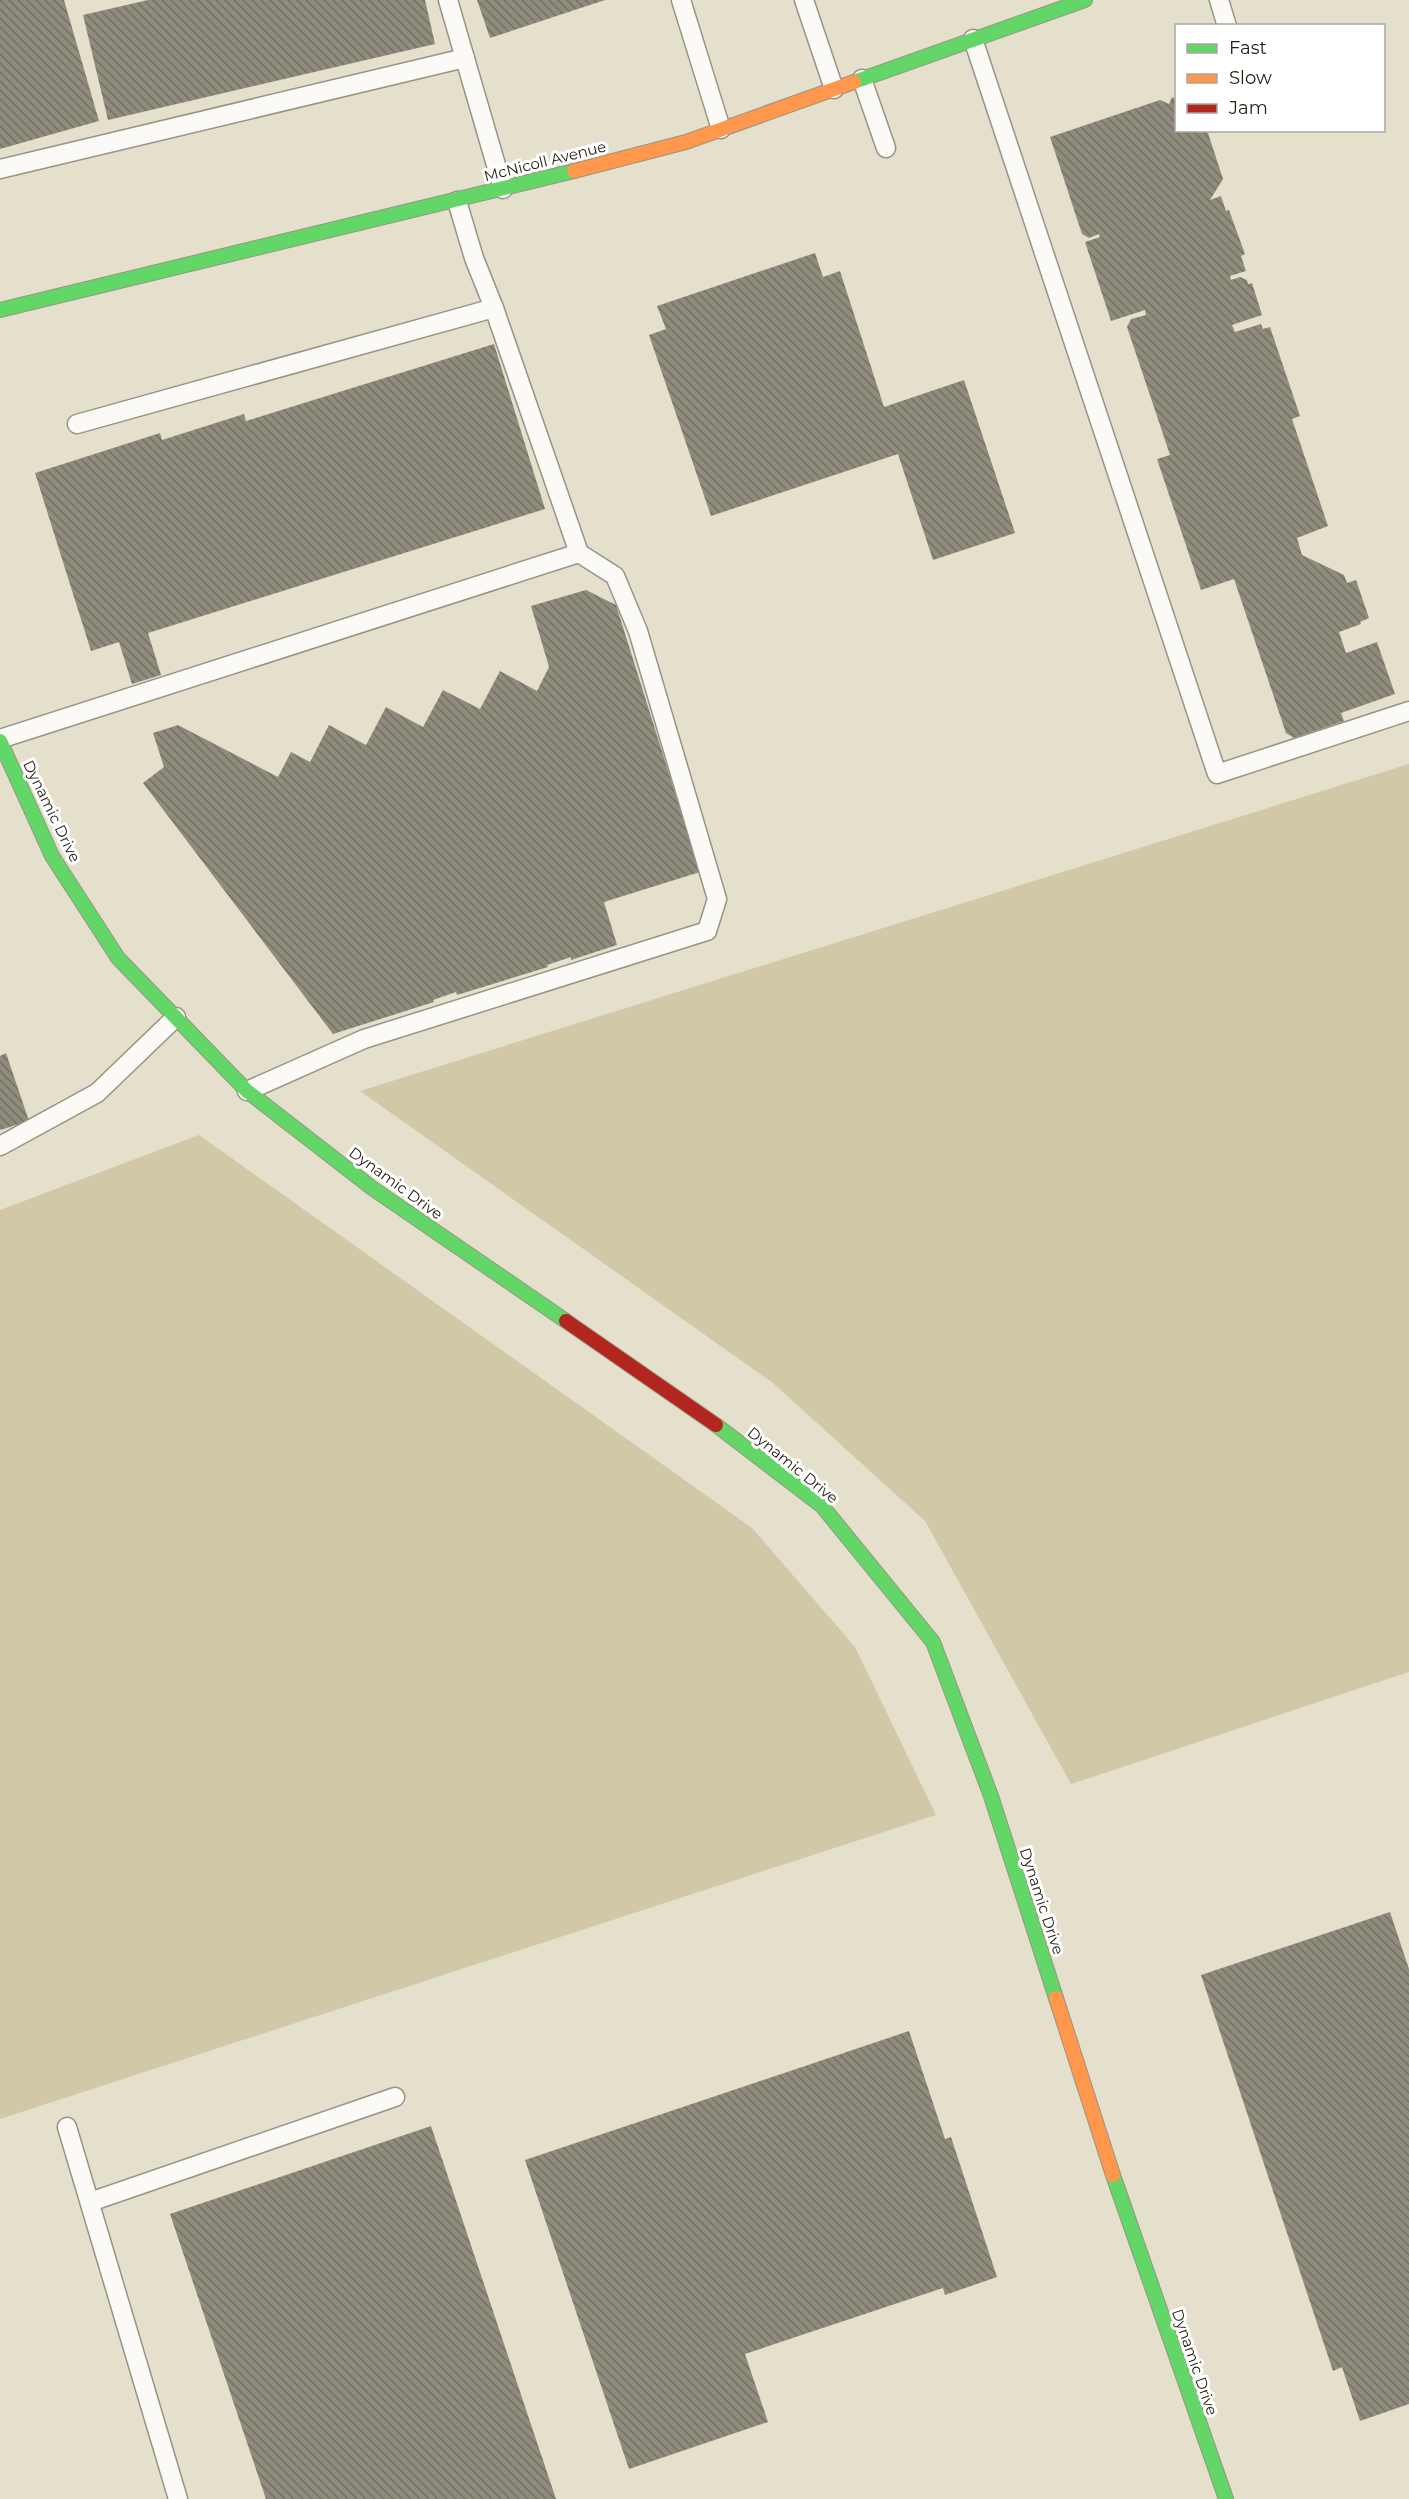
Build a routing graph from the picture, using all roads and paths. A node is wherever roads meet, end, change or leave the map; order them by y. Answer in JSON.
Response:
{"nodes":[{"id":1,"x":448,"y":0,"type":"edge"},
{"id":2,"x":681,"y":0,"type":"edge"},
{"id":3,"x":804,"y":0,"type":"edge"},
{"id":4,"x":1085,"y":0,"type":"edge"},
{"id":5,"x":1219,"y":0,"type":"edge"},
{"id":6,"x":1226,"y":24,"type":"edge"},
{"id":7,"x":973,"y":39,"type":"junction"},
{"id":8,"x":465,"y":58,"type":"junction"},
{"id":9,"x":862,"y":79,"type":"junction"},
{"id":10,"x":834,"y":89,"type":"junction"},
{"id":11,"x":722,"y":129,"type":"junction"},
{"id":12,"x":886,"y":148,"type":"dead end"},
{"id":13,"x":0,"y":169,"type":"edge"},
{"id":14,"x":502,"y":189,"type":"junction"},
{"id":15,"x":457,"y":201,"type":"junction"},
{"id":16,"x":494,"y":308,"type":"junction"},
{"id":17,"x":0,"y":310,"type":"edge"},
{"id":18,"x":76,"y":424,"type":"dead end"},
{"id":19,"x":579,"y":553,"type":"junction"},
{"id":20,"x":1409,"y":711,"type":"edge"},
{"id":21,"x":0,"y":740,"type":"edge"},
{"id":22,"x":176,"y":1017,"type":"junction"},
{"id":23,"x":247,"y":1091,"type":"junction"},
{"id":24,"x":0,"y":1146,"type":"edge"},
{"id":25,"x":395,"y":2097,"type":"dead end"},
{"id":26,"x":67,"y":2127,"type":"dead end"},
{"id":27,"x":90,"y":2202,"type":"junction"},
{"id":28,"x":177,"y":2499,"type":"edge"},
{"id":29,"x":1226,"y":2499,"type":"edge"}],
"edges":[{"from":1,"to":8,"type":"lane"},
{"from":2,"to":11,"type":"lane"},
{"from":3,"to":10,"type":"lane"},
{"from":4,"to":7,"type":"street","name":"McNicoll Avenue"},
{"from":5,"to":6,"type":"lane"},
{"from":7,"to":9,"type":"street","name":"McNicoll Avenue"},
{"from":7,"to":20,"type":"lane"},
{"from":8,"to":13,"type":"lane"},
{"from":8,"to":14,"type":"lane"},
{"from":9,"to":10,"type":"street","name":"McNicoll Avenue"},
{"from":9,"to":12,"type":"lane"},
{"from":10,"to":11,"type":"street","name":"McNicoll Avenue"},
{"from":11,"to":14,"type":"street","name":"McNicoll Avenue"},
{"from":14,"to":15,"type":"street","name":"McNicoll Avenue"},
{"from":15,"to":16,"type":"lane"},
{"from":15,"to":17,"type":"street","name":"McNicoll Avenue"},
{"from":16,"to":18,"type":"lane"},
{"from":16,"to":19,"type":"lane"},
{"from":19,"to":21,"type":"lane"},
{"from":19,"to":23,"type":"lane"},
{"from":21,"to":22,"type":"street","name":"Dynamic Drive"},
{"from":22,"to":23,"type":"street","name":"Dynamic Drive"},
{"from":22,"to":24,"type":"lane"},
{"from":23,"to":29,"type":"street","name":"Dynamic Drive"},
{"from":25,"to":27,"type":"lane"},
{"from":26,"to":27,"type":"lane"},
{"from":27,"to":28,"type":"lane"}]}
